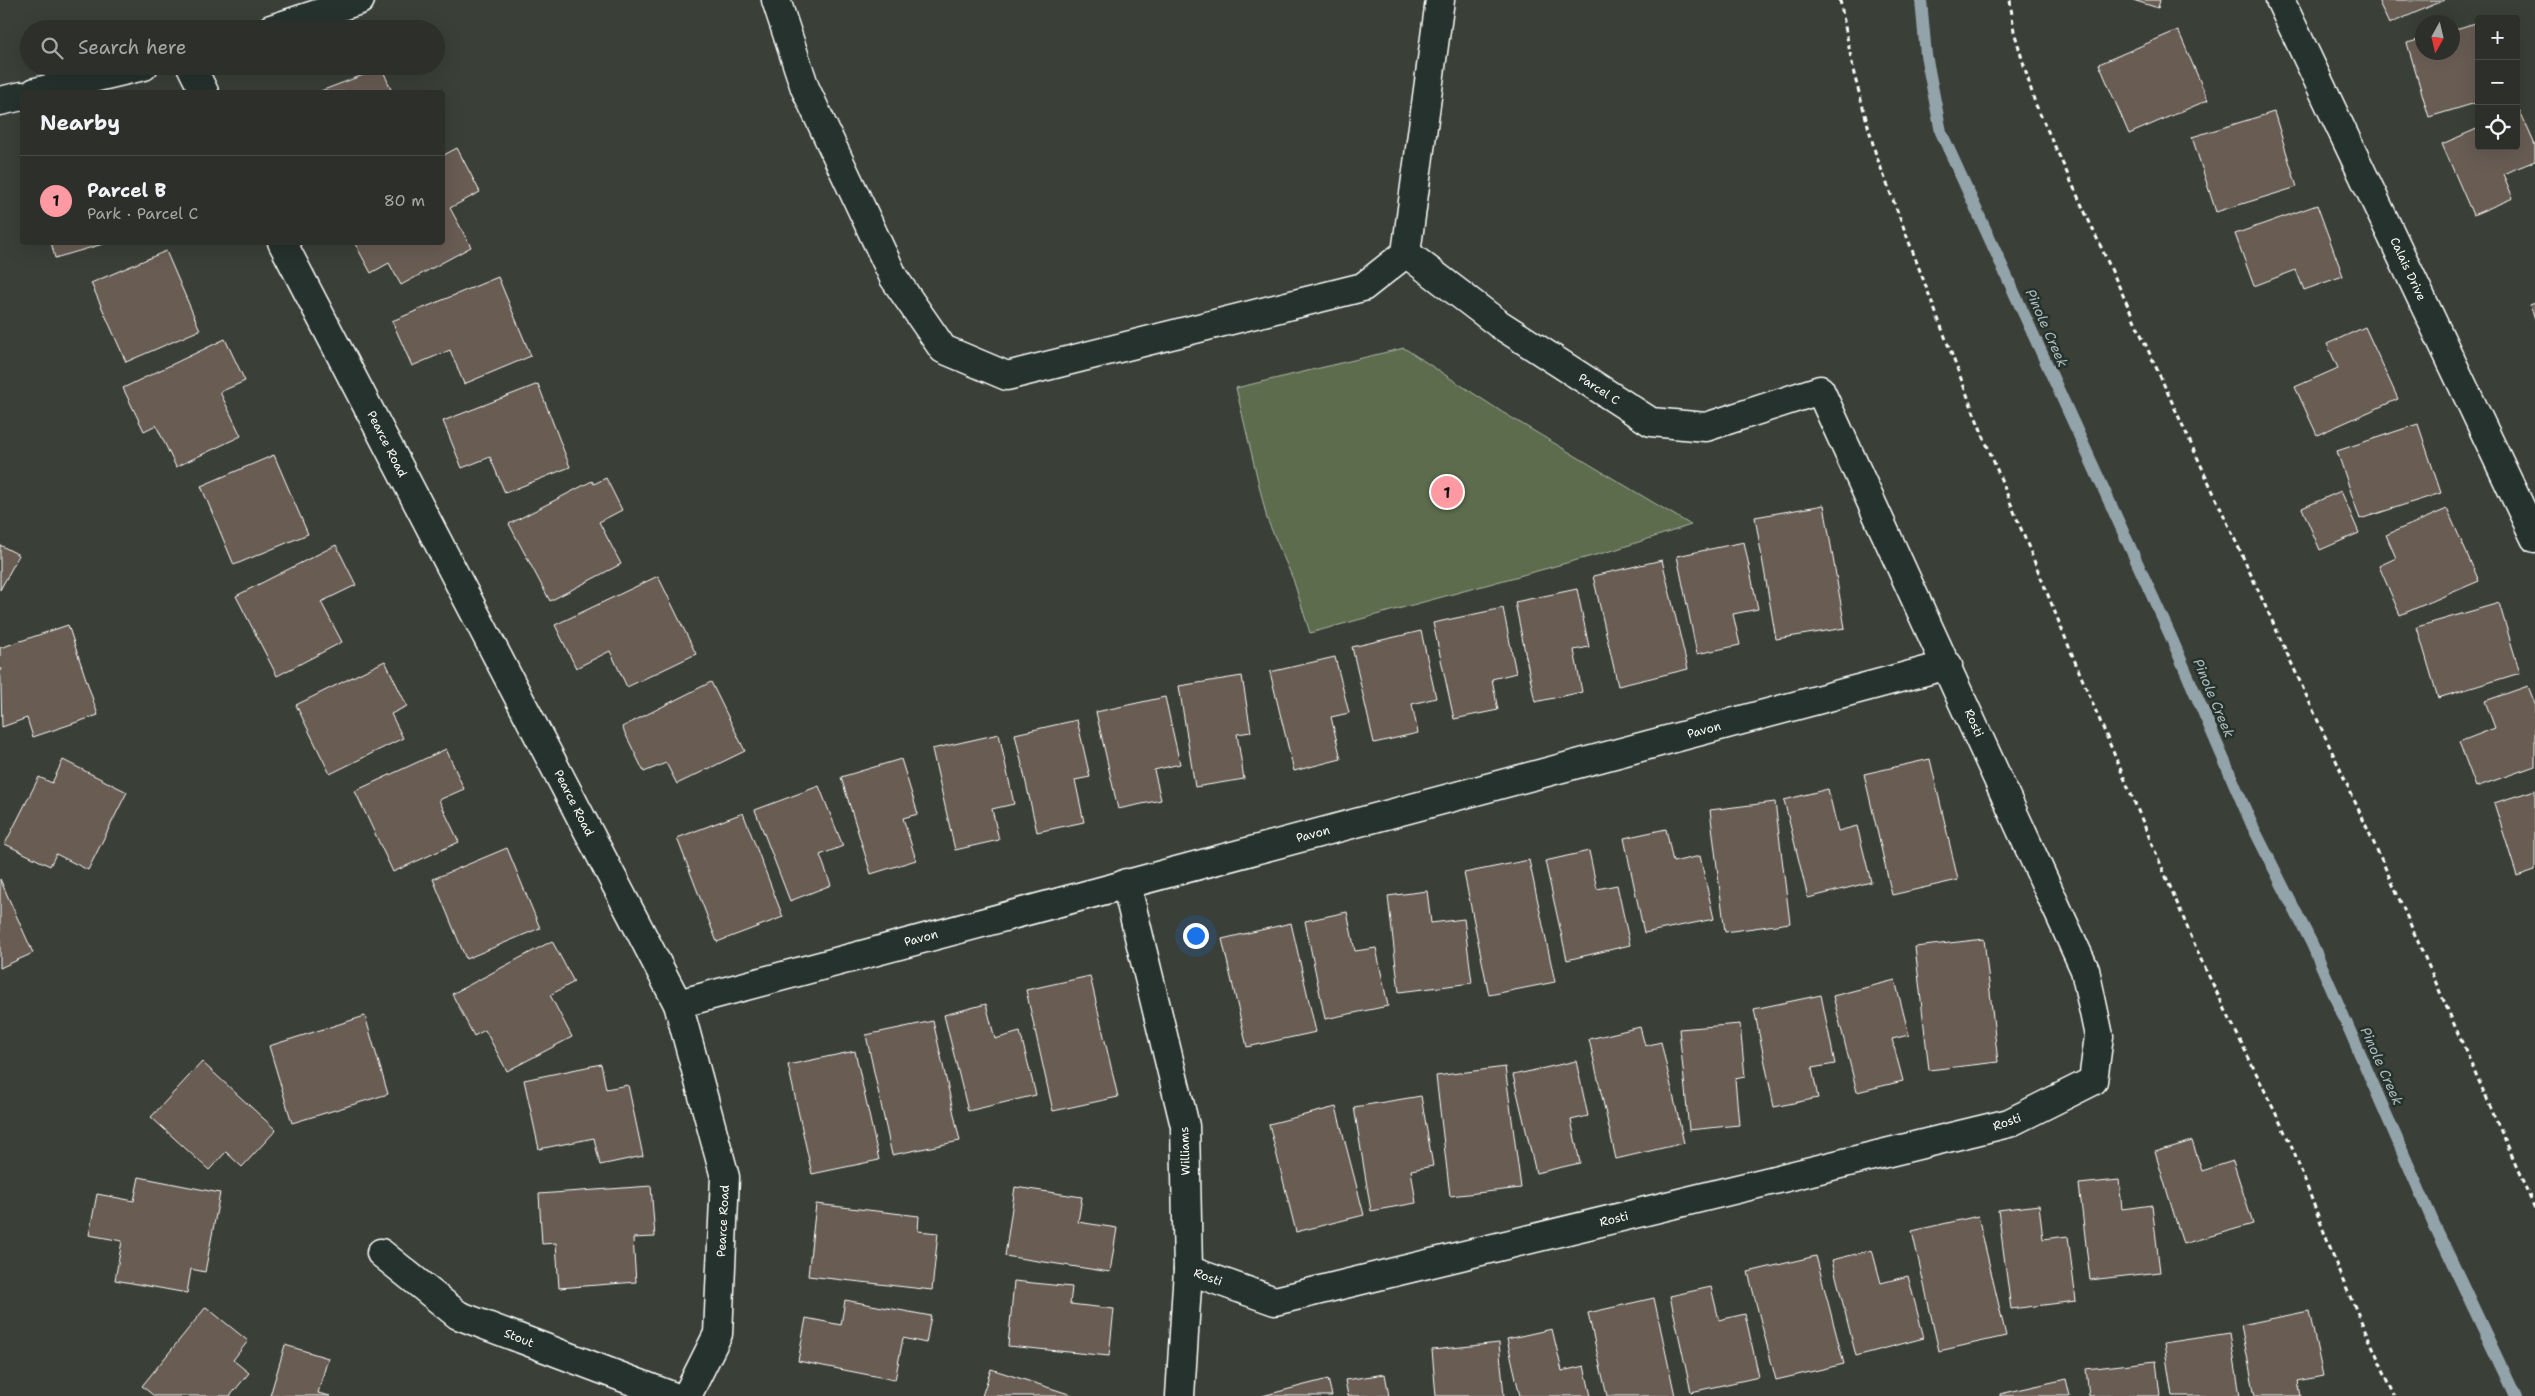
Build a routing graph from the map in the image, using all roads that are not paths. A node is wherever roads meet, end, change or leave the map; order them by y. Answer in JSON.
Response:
{"nodes":[{"id":1,"x":360,"y":0,"type":"edge"},
{"id":2,"x":776,"y":0,"type":"edge"},
{"id":3,"x":1440,"y":0,"type":"edge"},
{"id":4,"x":2280,"y":0,"type":"edge"},
{"id":5,"x":299,"y":20,"type":"edge"},
{"id":6,"x":106,"y":75,"type":"edge"},
{"id":7,"x":196,"y":75,"type":"edge"},
{"id":8,"x":43,"y":90,"type":"edge"},
{"id":9,"x":203,"y":90,"type":"edge"},
{"id":10,"x":20,"y":96,"type":"edge"},
{"id":11,"x":0,"y":101,"type":"edge"},
{"id":12,"x":284,"y":245,"type":"edge"},
{"id":13,"x":1406,"y":253,"type":"junction"},
{"id":14,"x":1820,"y":390,"type":"joint"},
{"id":15,"x":2535,"y":538,"type":"edge"},
{"id":16,"x":1948,"y":665,"type":"junction"},
{"id":17,"x":1126,"y":884,"type":"junction"},
{"id":18,"x":678,"y":1004,"type":"junction"},
{"id":19,"x":381,"y":1253,"type":"dead end"},
{"id":20,"x":1188,"y":1270,"type":"junction"},
{"id":21,"x":672,"y":1396,"type":"edge"},
{"id":22,"x":688,"y":1396,"type":"edge"},
{"id":23,"x":1180,"y":1396,"type":"edge"}],
"edges":[{"from":1,"to":5,"type":"street"},
{"from":2,"to":13,"type":"street"},
{"from":3,"to":13,"type":"street"},
{"from":4,"to":15,"type":"street","name":"Calais Drive"},
{"from":6,"to":8,"type":"street"},
{"from":7,"to":9,"type":"street"},
{"from":10,"to":11,"type":"street"},
{"from":12,"to":18,"type":"street","name":"Pearce Road"},
{"from":13,"to":14,"type":"street","name":"Parcel C"},
{"from":14,"to":16,"type":"street","name":"Rosti"},
{"from":16,"to":17,"type":"street","name":"Pavon"},
{"from":16,"to":20,"type":"street","name":"Rosti"},
{"from":17,"to":18,"type":"street","name":"Pavon"},
{"from":17,"to":20,"type":"street","name":"Williams"},
{"from":18,"to":22,"type":"street","name":"Pearce Road"},
{"from":19,"to":21,"type":"street","name":"Stout"},
{"from":20,"to":23,"type":"street","name":"Williams"}]}
